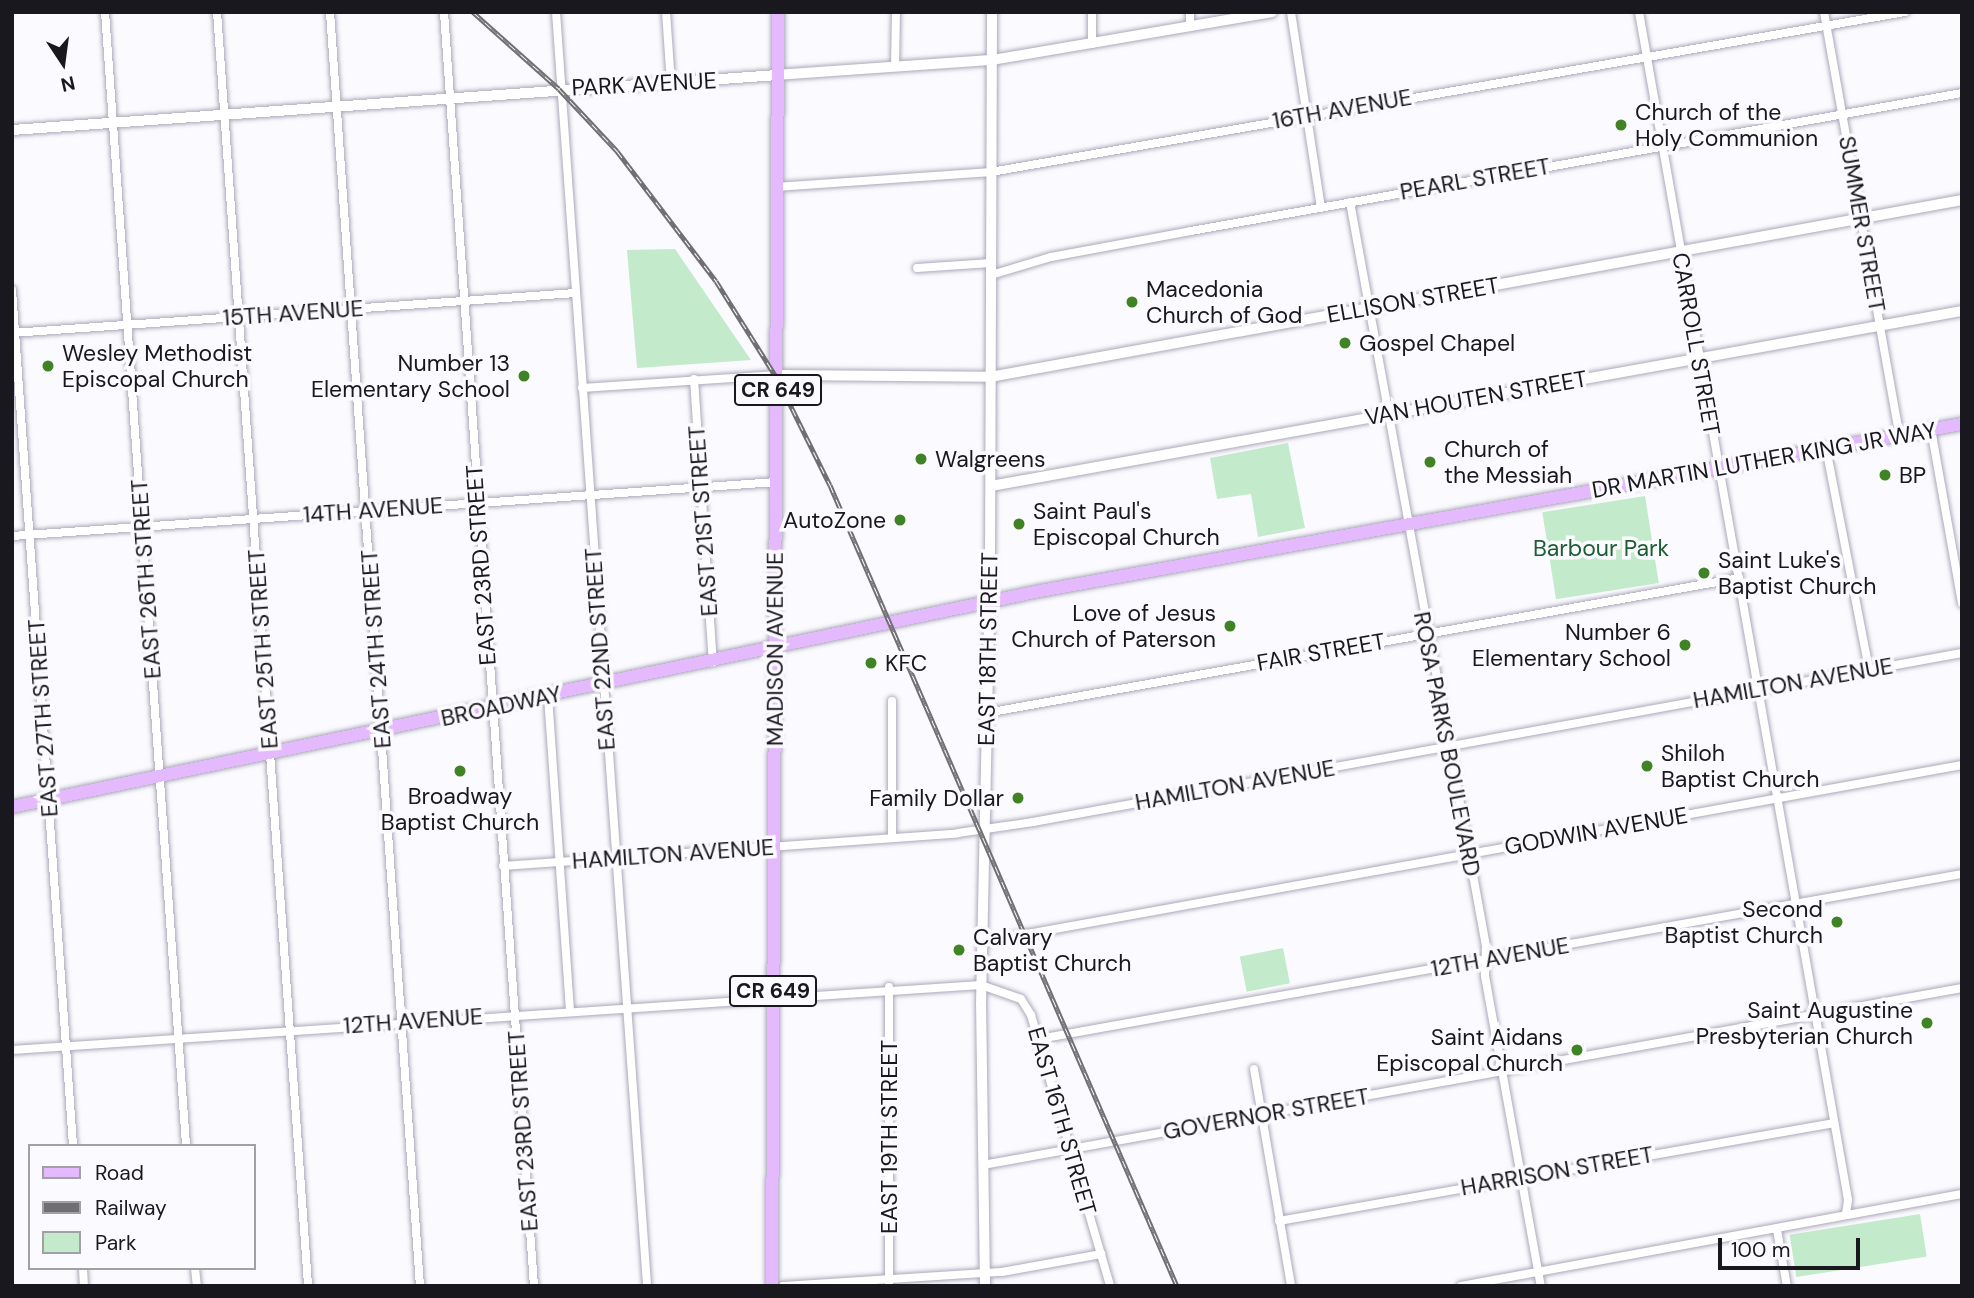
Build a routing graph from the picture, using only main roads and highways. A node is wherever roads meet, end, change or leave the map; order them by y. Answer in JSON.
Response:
{"nodes":[{"id":1,"x":778,"y":12,"type":"edge"},
{"id":2,"x":1272,"y":12,"type":"edge"},
{"id":3,"x":777,"y":75,"type":"junction"},
{"id":4,"x":1962,"y":424,"type":"edge"},
{"id":5,"x":989,"y":603,"type":"joint"},
{"id":6,"x":776,"y":649,"type":"junction"},
{"id":7,"x":12,"y":807,"type":"edge"},
{"id":8,"x":772,"y":1286,"type":"edge"}],
"edges":[{"from":1,"to":3,"type":"main road","name":"MADISON AVENUE","number":"CR 649"},
{"from":2,"to":3,"type":"main road","name":"PARK AVENUE"},
{"from":3,"to":6,"type":"main road","name":"MADISON AVENUE","number":"CR 649"},
{"from":4,"to":5,"type":"main road","name":"DR MARTIN LUTHER KING JR WAY"},
{"from":5,"to":6,"type":"main road","name":"BROADWAY"},
{"from":6,"to":7,"type":"main road","name":"BROADWAY"},
{"from":6,"to":8,"type":"main road","name":"MADISON AVENUE","number":"CR 649"}]}
